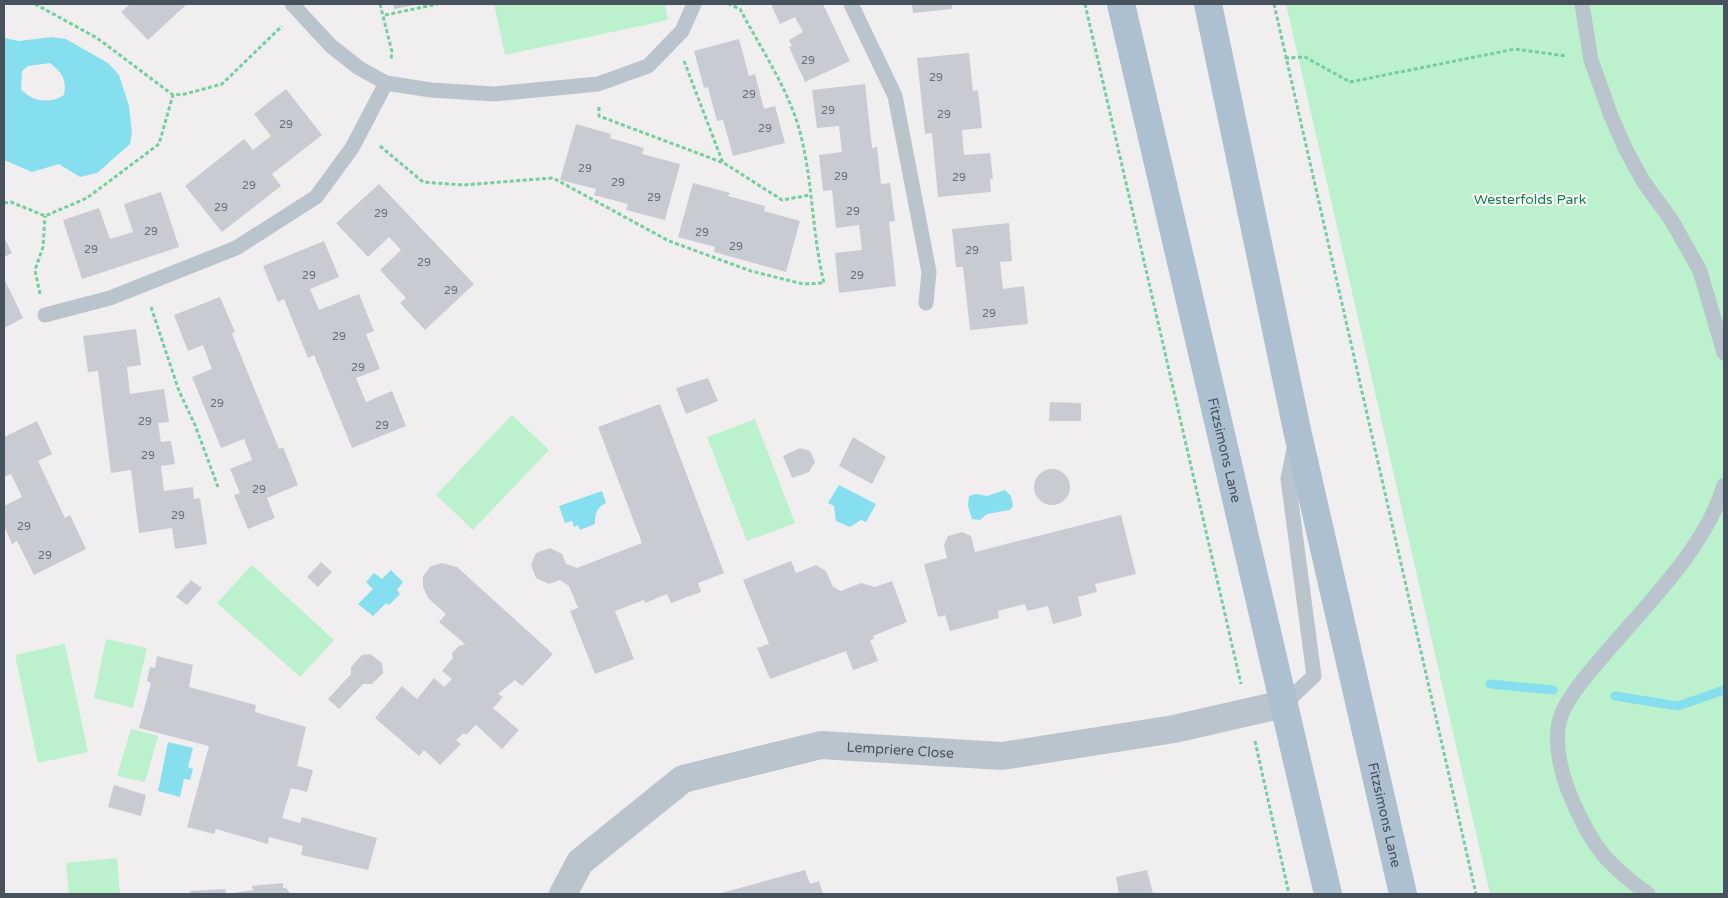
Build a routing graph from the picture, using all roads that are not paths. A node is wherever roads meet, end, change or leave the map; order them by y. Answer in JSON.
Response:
{"nodes":[{"id":1,"x":694,"y":4,"type":"edge"},
{"id":2,"x":851,"y":4,"type":"edge"},
{"id":3,"x":1121,"y":4,"type":"edge"},
{"id":4,"x":1208,"y":4,"type":"edge"},
{"id":5,"x":1582,"y":4,"type":"edge"},
{"id":6,"x":295,"y":7,"type":"edge"},
{"id":7,"x":386,"y":84,"type":"junction"},
{"id":8,"x":926,"y":303,"type":"dead end"},
{"id":9,"x":45,"y":315,"type":"road end"},
{"id":10,"x":1724,"y":352,"type":"edge"},
{"id":11,"x":1298,"y":430,"type":"junction"},
{"id":12,"x":1724,"y":486,"type":"edge"},
{"id":13,"x":1284,"y":704,"type":"junction"},
{"id":14,"x":563,"y":894,"type":"edge"},
{"id":15,"x":1328,"y":894,"type":"edge"},
{"id":16,"x":1403,"y":894,"type":"edge"},
{"id":17,"x":1648,"y":894,"type":"edge"}],
"edges":[{"from":1,"to":7,"type":"lane"},
{"from":2,"to":8,"type":"lane"},
{"from":3,"to":13,"type":"main road","name":"Fitzsimons Lane"},
{"from":4,"to":11,"type":"main road","name":"Fitzsimons Lane"},
{"from":5,"to":10,"type":"lane"},
{"from":6,"to":7,"type":"lane"},
{"from":7,"to":9,"type":"lane"},
{"from":11,"to":13,"type":"lane"},
{"from":11,"to":16,"type":"main road","name":"Fitzsimons Lane"},
{"from":12,"to":17,"type":"lane"},
{"from":13,"to":14,"type":"street","name":"Lempriere Close"},
{"from":13,"to":15,"type":"main road","name":"Fitzsimons Lane"}]}
